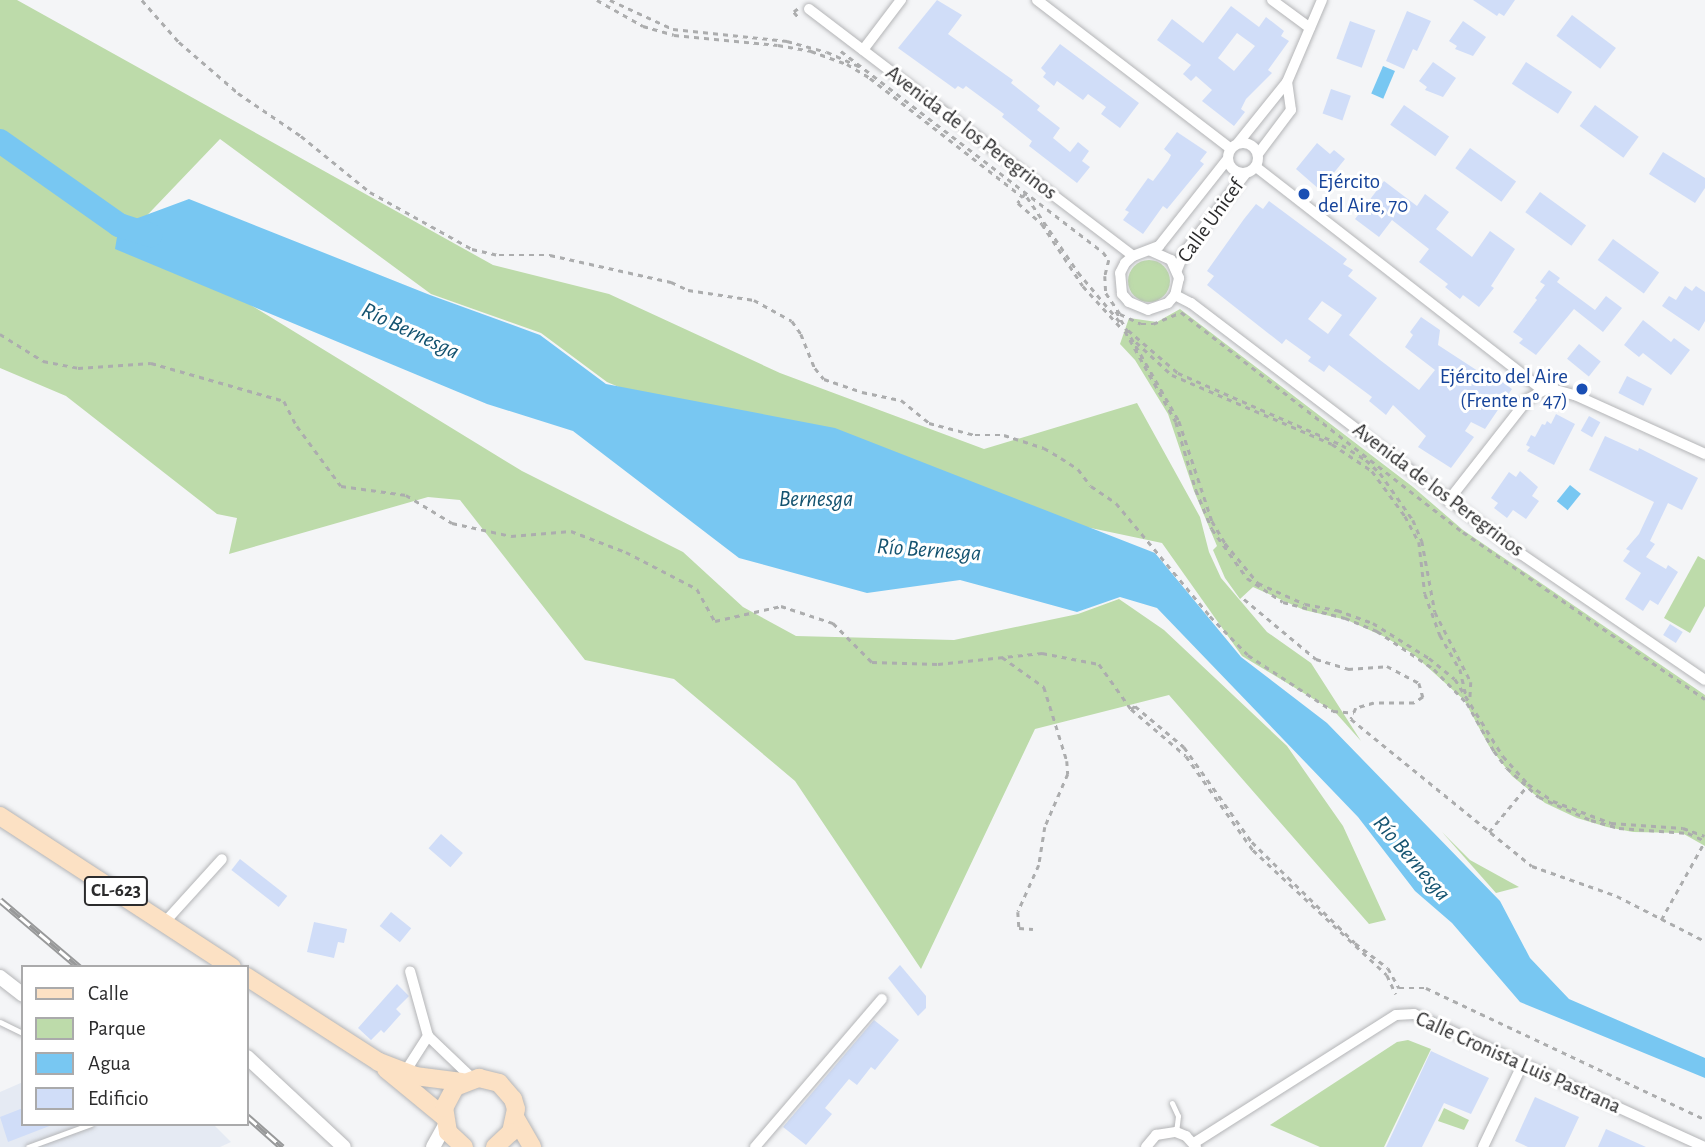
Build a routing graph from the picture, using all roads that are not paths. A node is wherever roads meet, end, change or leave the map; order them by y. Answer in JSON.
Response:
{"nodes":[{"id":1,"x":901,"y":0,"type":"edge"},
{"id":2,"x":1037,"y":0,"type":"edge"},
{"id":3,"x":1272,"y":0,"type":"edge"},
{"id":4,"x":1322,"y":0,"type":"edge"},
{"id":5,"x":809,"y":9,"type":"dead end"},
{"id":6,"x":1310,"y":28,"type":"junction"},
{"id":7,"x":863,"y":50,"type":"junction"},
{"id":8,"x":1287,"y":82,"type":"junction"},
{"id":9,"x":1234,"y":146,"type":"junction"},
{"id":10,"x":1258,"y":154,"type":"junction"},
{"id":11,"x":1227,"y":160,"type":"junction"},
{"id":12,"x":1251,"y":170,"type":"junction"},
{"id":13,"x":1151,"y":251,"type":"junction"},
{"id":14,"x":1133,"y":256,"type":"junction"},
{"id":15,"x":1177,"y":270,"type":"junction"},
{"id":16,"x":1175,"y":295,"type":"junction"},
{"id":17,"x":1542,"y":390,"type":"junction"},
{"id":18,"x":1705,"y":454,"type":"edge"},
{"id":19,"x":1448,"y":500,"type":"junction"},
{"id":20,"x":1705,"y":680,"type":"edge"},
{"id":21,"x":0,"y":816,"type":"edge"},
{"id":22,"x":222,"y":859,"type":"dead end"},
{"id":23,"x":164,"y":923,"type":"junction"},
{"id":24,"x":229,"y":965,"type":"edge"},
{"id":25,"x":410,"y":971,"type":"dead end"},
{"id":26,"x":0,"y":977,"type":"edge"},
{"id":27,"x":248,"y":978,"type":"edge"},
{"id":28,"x":21,"y":993,"type":"edge"},
{"id":29,"x":882,"y":999,"type":"dead end"},
{"id":30,"x":0,"y":1023,"type":"edge"},
{"id":31,"x":21,"y":1032,"type":"edge"},
{"id":32,"x":428,"y":1037,"type":"junction"},
{"id":33,"x":248,"y":1058,"type":"edge"},
{"id":34,"x":379,"y":1062,"type":"junction"},
{"id":35,"x":1523,"y":1063,"type":"junction"},
{"id":36,"x":405,"y":1072,"type":"junction"},
{"id":37,"x":467,"y":1080,"type":"junction"},
{"id":38,"x":1172,"y":1103,"type":"dead end"},
{"id":39,"x":516,"y":1119,"type":"junction"},
{"id":40,"x":444,"y":1120,"type":"junction"},
{"id":41,"x":85,"y":1126,"type":"edge"},
{"id":42,"x":1176,"y":1132,"type":"junction"},
{"id":43,"x":1681,"y":1142,"type":"edge"},
{"id":44,"x":1195,"y":1145,"type":"edge"},
{"id":45,"x":28,"y":1147,"type":"edge"},
{"id":46,"x":344,"y":1147,"type":"edge"},
{"id":47,"x":433,"y":1147,"type":"edge"},
{"id":48,"x":464,"y":1147,"type":"edge"},
{"id":49,"x":495,"y":1147,"type":"edge"},
{"id":50,"x":532,"y":1147,"type":"edge"},
{"id":51,"x":755,"y":1147,"type":"edge"},
{"id":52,"x":1146,"y":1147,"type":"edge"},
{"id":53,"x":1483,"y":1147,"type":"edge"},
{"id":54,"x":1704,"y":1147,"type":"edge"}],
"edges":[{"from":1,"to":7,"type":"street"},
{"from":2,"to":9,"type":"street"},
{"from":3,"to":6,"type":"street"},
{"from":4,"to":6,"type":"street"},
{"from":5,"to":7,"type":"street","name":"Avenida de los Peregrinos"},
{"from":6,"to":8,"type":"street"},
{"from":7,"to":14,"type":"street","name":"Avenida de los Peregrinos"},
{"from":8,"to":9,"type":"street"},
{"from":8,"to":10,"type":"street"},
{"from":9,"to":10,"type":"street"},
{"from":9,"to":11,"type":"street"},
{"from":10,"to":12,"type":"street"},
{"from":11,"to":12,"type":"street"},
{"from":11,"to":13,"type":"street","name":"Calle Unicef"},
{"from":12,"to":15,"type":"street","name":"Calle Unicef"},
{"from":12,"to":17,"type":"street"},
{"from":13,"to":14,"type":"street"},
{"from":13,"to":15,"type":"street"},
{"from":14,"to":16,"type":"street"},
{"from":15,"to":16,"type":"street"},
{"from":16,"to":19,"type":"street","name":"Avenida de los Peregrinos"},
{"from":17,"to":18,"type":"street"},
{"from":17,"to":19,"type":"street"},
{"from":19,"to":20,"type":"street","name":"Avenida de los Peregrinos"},
{"from":21,"to":23,"type":"main road","number":"CL-623"},
{"from":22,"to":23,"type":"street"},
{"from":23,"to":24,"type":"main road","number":"CL-623"},
{"from":25,"to":32,"type":"street"},
{"from":26,"to":28,"type":"street"},
{"from":27,"to":34,"type":"main road"},
{"from":29,"to":51,"type":"street"},
{"from":30,"to":31,"type":"lane"},
{"from":32,"to":36,"type":"street"},
{"from":32,"to":37,"type":"street"},
{"from":33,"to":46,"type":"street"},
{"from":34,"to":36,"type":"main road"},
{"from":34,"to":40,"type":"main road"},
{"from":35,"to":43,"type":"street","name":"Calle Cronista Luis Pastrana"},
{"from":35,"to":44,"type":"street","name":"Calle Cronista Luis Pastrana"},
{"from":35,"to":53,"type":"street"},
{"from":36,"to":37,"type":"main road"},
{"from":37,"to":39,"type":"main road"},
{"from":37,"to":40,"type":"main road"},
{"from":38,"to":42,"type":"lane"},
{"from":39,"to":49,"type":"main road"},
{"from":39,"to":50,"type":"main road"},
{"from":40,"to":47,"type":"street"},
{"from":40,"to":48,"type":"main road"},
{"from":41,"to":45,"type":"lane"},
{"from":42,"to":44,"type":"street"},
{"from":42,"to":52,"type":"street"},
{"from":43,"to":54,"type":"street","name":"Calle Cronista Luis Pastrana"}]}
